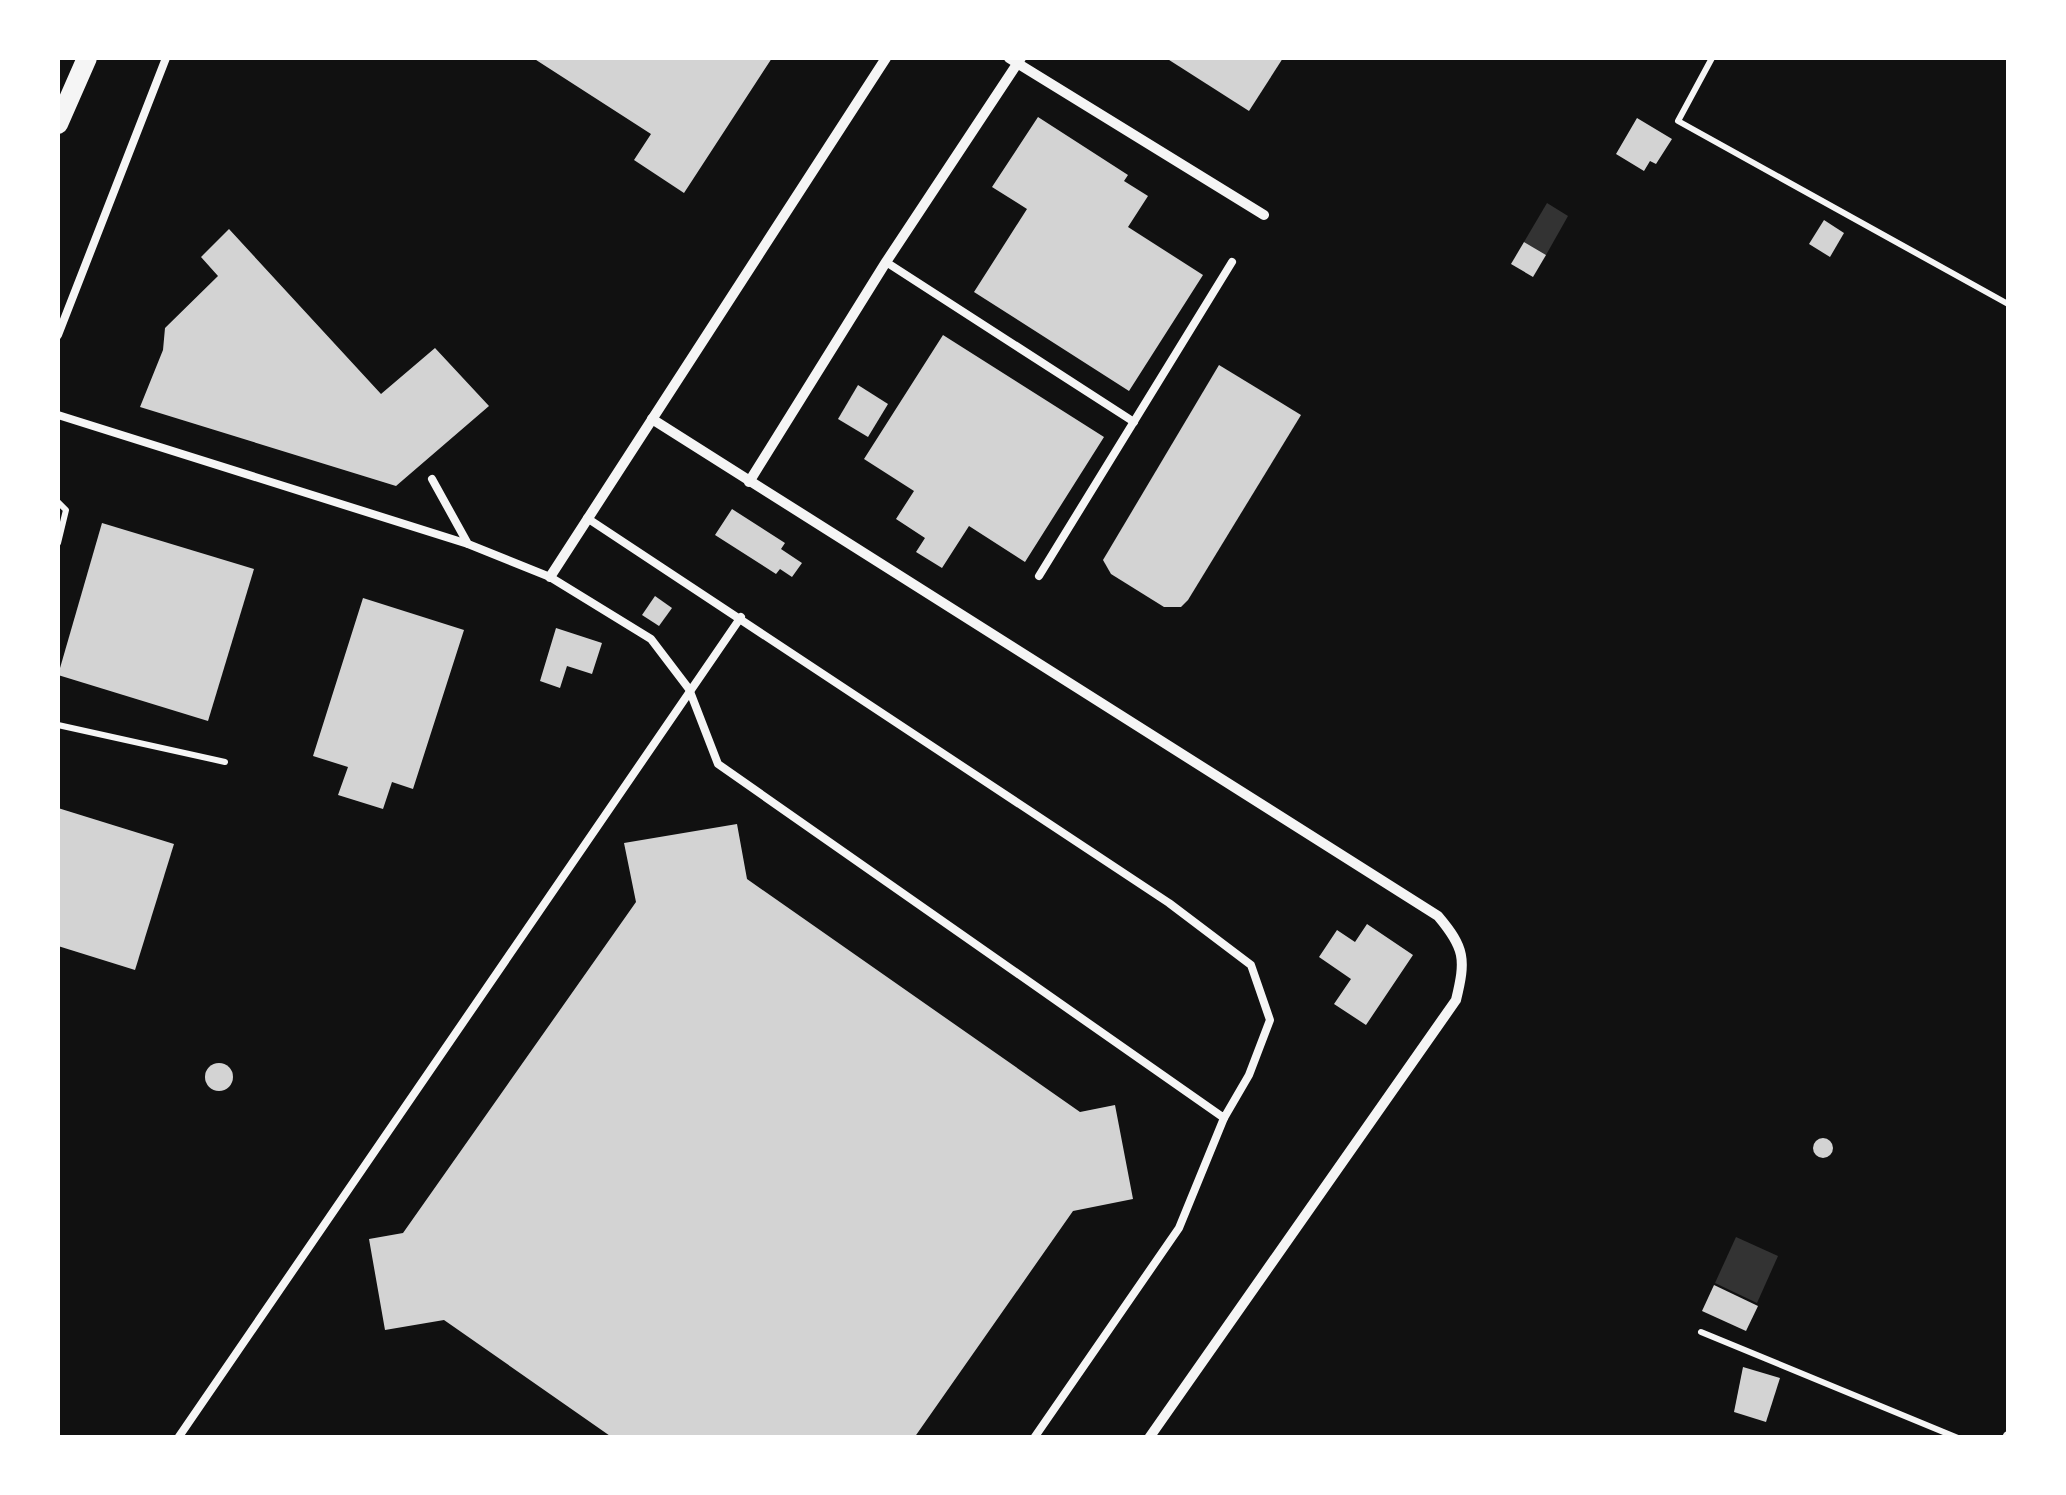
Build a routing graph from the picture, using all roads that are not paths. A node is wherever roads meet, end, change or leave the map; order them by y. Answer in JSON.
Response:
{"nodes":[{"id":1,"x":87,"y":58,"type":"edge"},
{"id":2,"x":166,"y":58,"type":"edge"},
{"id":3,"x":886,"y":58,"type":"edge"},
{"id":4,"x":1016,"y":59,"type":"edge"},
{"id":5,"x":62,"y":102,"type":"edge"},
{"id":6,"x":58,"y":124,"type":"edge"},
{"id":7,"x":1264,"y":215,"type":"dead end"},
{"id":8,"x":886,"y":262,"type":"junction"},
{"id":9,"x":1232,"y":262,"type":"dead end"},
{"id":10,"x":58,"y":335,"type":"edge"},
{"id":11,"x":58,"y":415,"type":"edge"},
{"id":12,"x":652,"y":419,"type":"junction"},
{"id":13,"x":1134,"y":422,"type":"junction"},
{"id":14,"x":432,"y":479,"type":"dead end"},
{"id":15,"x":749,"y":482,"type":"junction"},
{"id":16,"x":587,"y":518,"type":"junction"},
{"id":17,"x":468,"y":544,"type":"junction"},
{"id":18,"x":1039,"y":576,"type":"dead end"},
{"id":19,"x":550,"y":577,"type":"junction"},
{"id":20,"x":741,"y":617,"type":"junction"},
{"id":21,"x":690,"y":689,"type":"junction"},
{"id":22,"x":1224,"y":1118,"type":"junction"},
{"id":23,"x":178,"y":1438,"type":"edge"},
{"id":24,"x":1034,"y":1438,"type":"edge"},
{"id":25,"x":1149,"y":1438,"type":"edge"}],
"edges":[{"from":1,"to":5,"type":"main road"},
{"from":2,"to":10,"type":"lane"},
{"from":3,"to":12,"type":"street"},
{"from":4,"to":7,"type":"street"},
{"from":4,"to":8,"type":"street"},
{"from":5,"to":6,"type":"main road"},
{"from":8,"to":13,"type":"lane"},
{"from":8,"to":15,"type":"street"},
{"from":9,"to":13,"type":"lane"},
{"from":11,"to":17,"type":"lane"},
{"from":12,"to":15,"type":"street"},
{"from":12,"to":16,"type":"street"},
{"from":13,"to":18,"type":"lane"},
{"from":14,"to":17,"type":"lane"},
{"from":15,"to":25,"type":"street"},
{"from":16,"to":19,"type":"street"},
{"from":16,"to":20,"type":"lane"},
{"from":17,"to":19,"type":"lane"},
{"from":19,"to":21,"type":"lane"},
{"from":20,"to":21,"type":"lane"},
{"from":20,"to":22,"type":"lane"},
{"from":21,"to":22,"type":"lane"},
{"from":21,"to":23,"type":"lane"},
{"from":22,"to":24,"type":"lane"}]}
